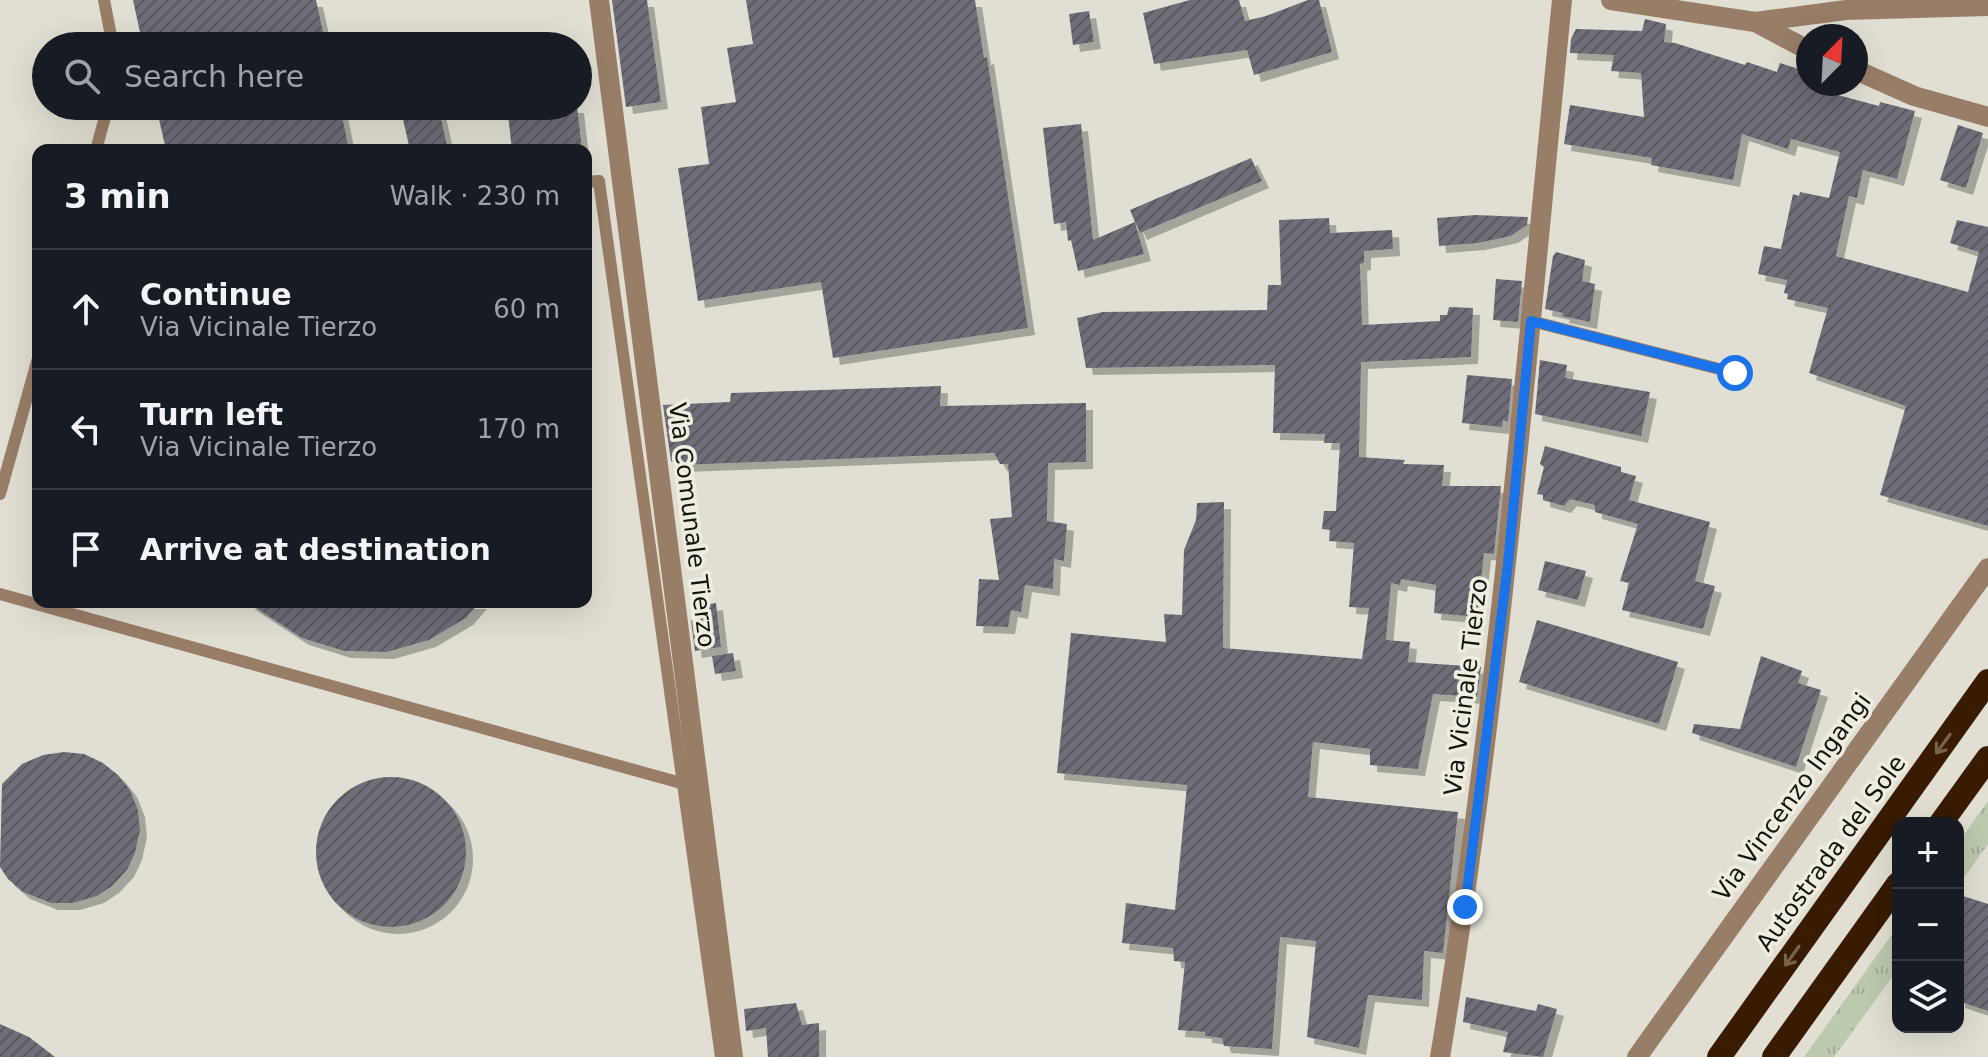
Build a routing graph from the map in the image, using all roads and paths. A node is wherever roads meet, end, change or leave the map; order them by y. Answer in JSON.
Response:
{"nodes":[{"id":1,"x":104,"y":0,"type":"edge"},
{"id":2,"x":599,"y":0,"type":"edge"},
{"id":3,"x":1562,"y":0,"type":"edge"},
{"id":4,"x":1611,"y":0,"type":"edge"},
{"id":5,"x":1988,"y":6,"type":"edge"},
{"id":6,"x":1755,"y":22,"type":"junction"},
{"id":7,"x":110,"y":32,"type":"edge"},
{"id":8,"x":1796,"y":44,"type":"edge"},
{"id":9,"x":1868,"y":75,"type":"edge"},
{"id":10,"x":1988,"y":117,"type":"edge"},
{"id":11,"x":104,"y":120,"type":"edge"},
{"id":12,"x":98,"y":144,"type":"edge"},
{"id":13,"x":592,"y":182,"type":"edge"},
{"id":14,"x":1531,"y":321,"type":"junction"},
{"id":15,"x":1735,"y":373,"type":"dead end"},
{"id":16,"x":32,"y":379,"type":"edge"},
{"id":17,"x":0,"y":494,"type":"edge"},
{"id":18,"x":1988,"y":568,"type":"edge"},
{"id":19,"x":0,"y":594,"type":"edge"},
{"id":20,"x":32,"y":603,"type":"edge"},
{"id":21,"x":50,"y":608,"type":"edge"},
{"id":22,"x":1988,"y":681,"type":"edge"},
{"id":23,"x":1988,"y":758,"type":"edge"},
{"id":24,"x":681,"y":783,"type":"junction"},
{"id":25,"x":1945,"y":817,"type":"edge"},
{"id":26,"x":1894,"y":889,"type":"edge"},
{"id":27,"x":721,"y":1057,"type":"edge"},
{"id":28,"x":733,"y":1057,"type":"edge"},
{"id":29,"x":1440,"y":1057,"type":"edge"},
{"id":30,"x":1637,"y":1057,"type":"edge"},
{"id":31,"x":1719,"y":1057,"type":"edge"},
{"id":32,"x":1774,"y":1057,"type":"edge"}],
"edges":[{"from":1,"to":7,"type":"lane"},
{"from":2,"to":28,"type":"street","name":"Via Comunale Tierzo"},
{"from":3,"to":14,"type":"street","name":"Via Vicinale Tierzo"},
{"from":4,"to":6,"type":"street"},
{"from":5,"to":6,"type":"street"},
{"from":6,"to":8,"type":"street"},
{"from":9,"to":10,"type":"street"},
{"from":11,"to":12,"type":"lane"},
{"from":13,"to":24,"type":"lane"},
{"from":14,"to":15,"type":"lane"},
{"from":14,"to":29,"type":"street","name":"Via Vicinale Tierzo"},
{"from":16,"to":17,"type":"lane"},
{"from":18,"to":30,"type":"street","name":"Via Vincenzo Ingangi"},
{"from":19,"to":20,"type":"lane"},
{"from":21,"to":24,"type":"lane"},
{"from":22,"to":31,"type":"highway","name":"Autostrada del Sole","one_way":true},
{"from":23,"to":25,"type":"highway"},
{"from":24,"to":27,"type":"lane"},
{"from":26,"to":32,"type":"highway"}]}
